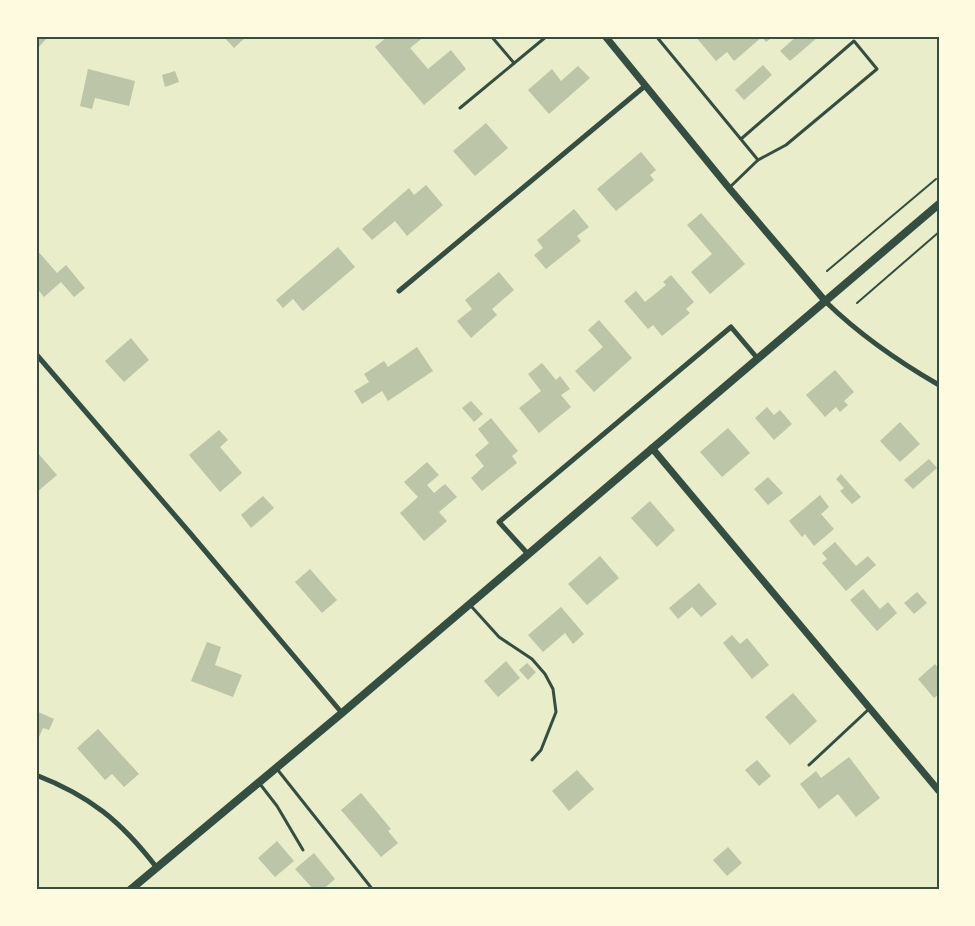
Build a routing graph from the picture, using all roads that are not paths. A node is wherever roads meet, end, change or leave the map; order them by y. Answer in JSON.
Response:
{"nodes":[{"id":1,"x":491,"y":36,"type":"edge"},
{"id":2,"x":537,"y":36,"type":"edge"},
{"id":3,"x":547,"y":36,"type":"edge"},
{"id":4,"x":604,"y":36,"type":"edge"},
{"id":5,"x":656,"y":36,"type":"edge"},
{"id":6,"x":541,"y":41,"type":"junction"},
{"id":7,"x":514,"y":63,"type":"junction"},
{"id":8,"x":645,"y":86,"type":"junction"},
{"id":9,"x":460,"y":108,"type":"dead end"},
{"id":10,"x":741,"y":139,"type":"junction"},
{"id":11,"x":758,"y":160,"type":"junction"},
{"id":12,"x":729,"y":188,"type":"junction"},
{"id":13,"x":939,"y":204,"type":"edge"},
{"id":14,"x":399,"y":291,"type":"dead end"},
{"id":15,"x":826,"y":302,"type":"junction"},
{"id":16,"x":36,"y":354,"type":"edge"},
{"id":17,"x":758,"y":359,"type":"junction"},
{"id":18,"x":939,"y":385,"type":"edge"},
{"id":19,"x":652,"y":448,"type":"junction"},
{"id":20,"x":528,"y":554,"type":"junction"},
{"id":21,"x":470,"y":605,"type":"junction"},
{"id":22,"x":870,"y":708,"type":"junction"},
{"id":23,"x":342,"y":713,"type":"junction"},
{"id":24,"x":532,"y":760,"type":"dead end"},
{"id":25,"x":809,"y":765,"type":"dead end"},
{"id":26,"x":276,"y":768,"type":"junction"},
{"id":27,"x":36,"y":775,"type":"edge"},
{"id":28,"x":259,"y":783,"type":"junction"},
{"id":29,"x":939,"y":791,"type":"edge"},
{"id":30,"x":303,"y":850,"type":"dead end"},
{"id":31,"x":157,"y":868,"type":"junction"},
{"id":32,"x":130,"y":890,"type":"edge"},
{"id":33,"x":373,"y":890,"type":"edge"}],
"edges":[{"from":1,"to":7,"type":"lane"},
{"from":2,"to":6,"type":"lane"},
{"from":3,"to":6,"type":"lane"},
{"from":4,"to":8,"type":"street"},
{"from":5,"to":10,"type":"lane"},
{"from":6,"to":7,"type":"lane"},
{"from":7,"to":9,"type":"lane"},
{"from":8,"to":12,"type":"street"},
{"from":8,"to":14,"type":"street"},
{"from":10,"to":11,"type":"lane"},
{"from":10,"to":11,"type":"lane"},
{"from":11,"to":12,"type":"lane"},
{"from":12,"to":15,"type":"street"},
{"from":13,"to":15,"type":"main road"},
{"from":15,"to":17,"type":"main road"},
{"from":15,"to":18,"type":"street"},
{"from":16,"to":23,"type":"street"},
{"from":17,"to":19,"type":"main road"},
{"from":17,"to":20,"type":"street"},
{"from":19,"to":20,"type":"main road"},
{"from":19,"to":22,"type":"street"},
{"from":20,"to":21,"type":"main road"},
{"from":21,"to":23,"type":"main road"},
{"from":21,"to":24,"type":"lane"},
{"from":22,"to":25,"type":"lane"},
{"from":22,"to":29,"type":"street"},
{"from":23,"to":26,"type":"main road"},
{"from":26,"to":28,"type":"main road"},
{"from":26,"to":33,"type":"lane"},
{"from":27,"to":31,"type":"street"},
{"from":28,"to":30,"type":"lane"},
{"from":28,"to":31,"type":"main road"},
{"from":31,"to":32,"type":"main road"}]}
